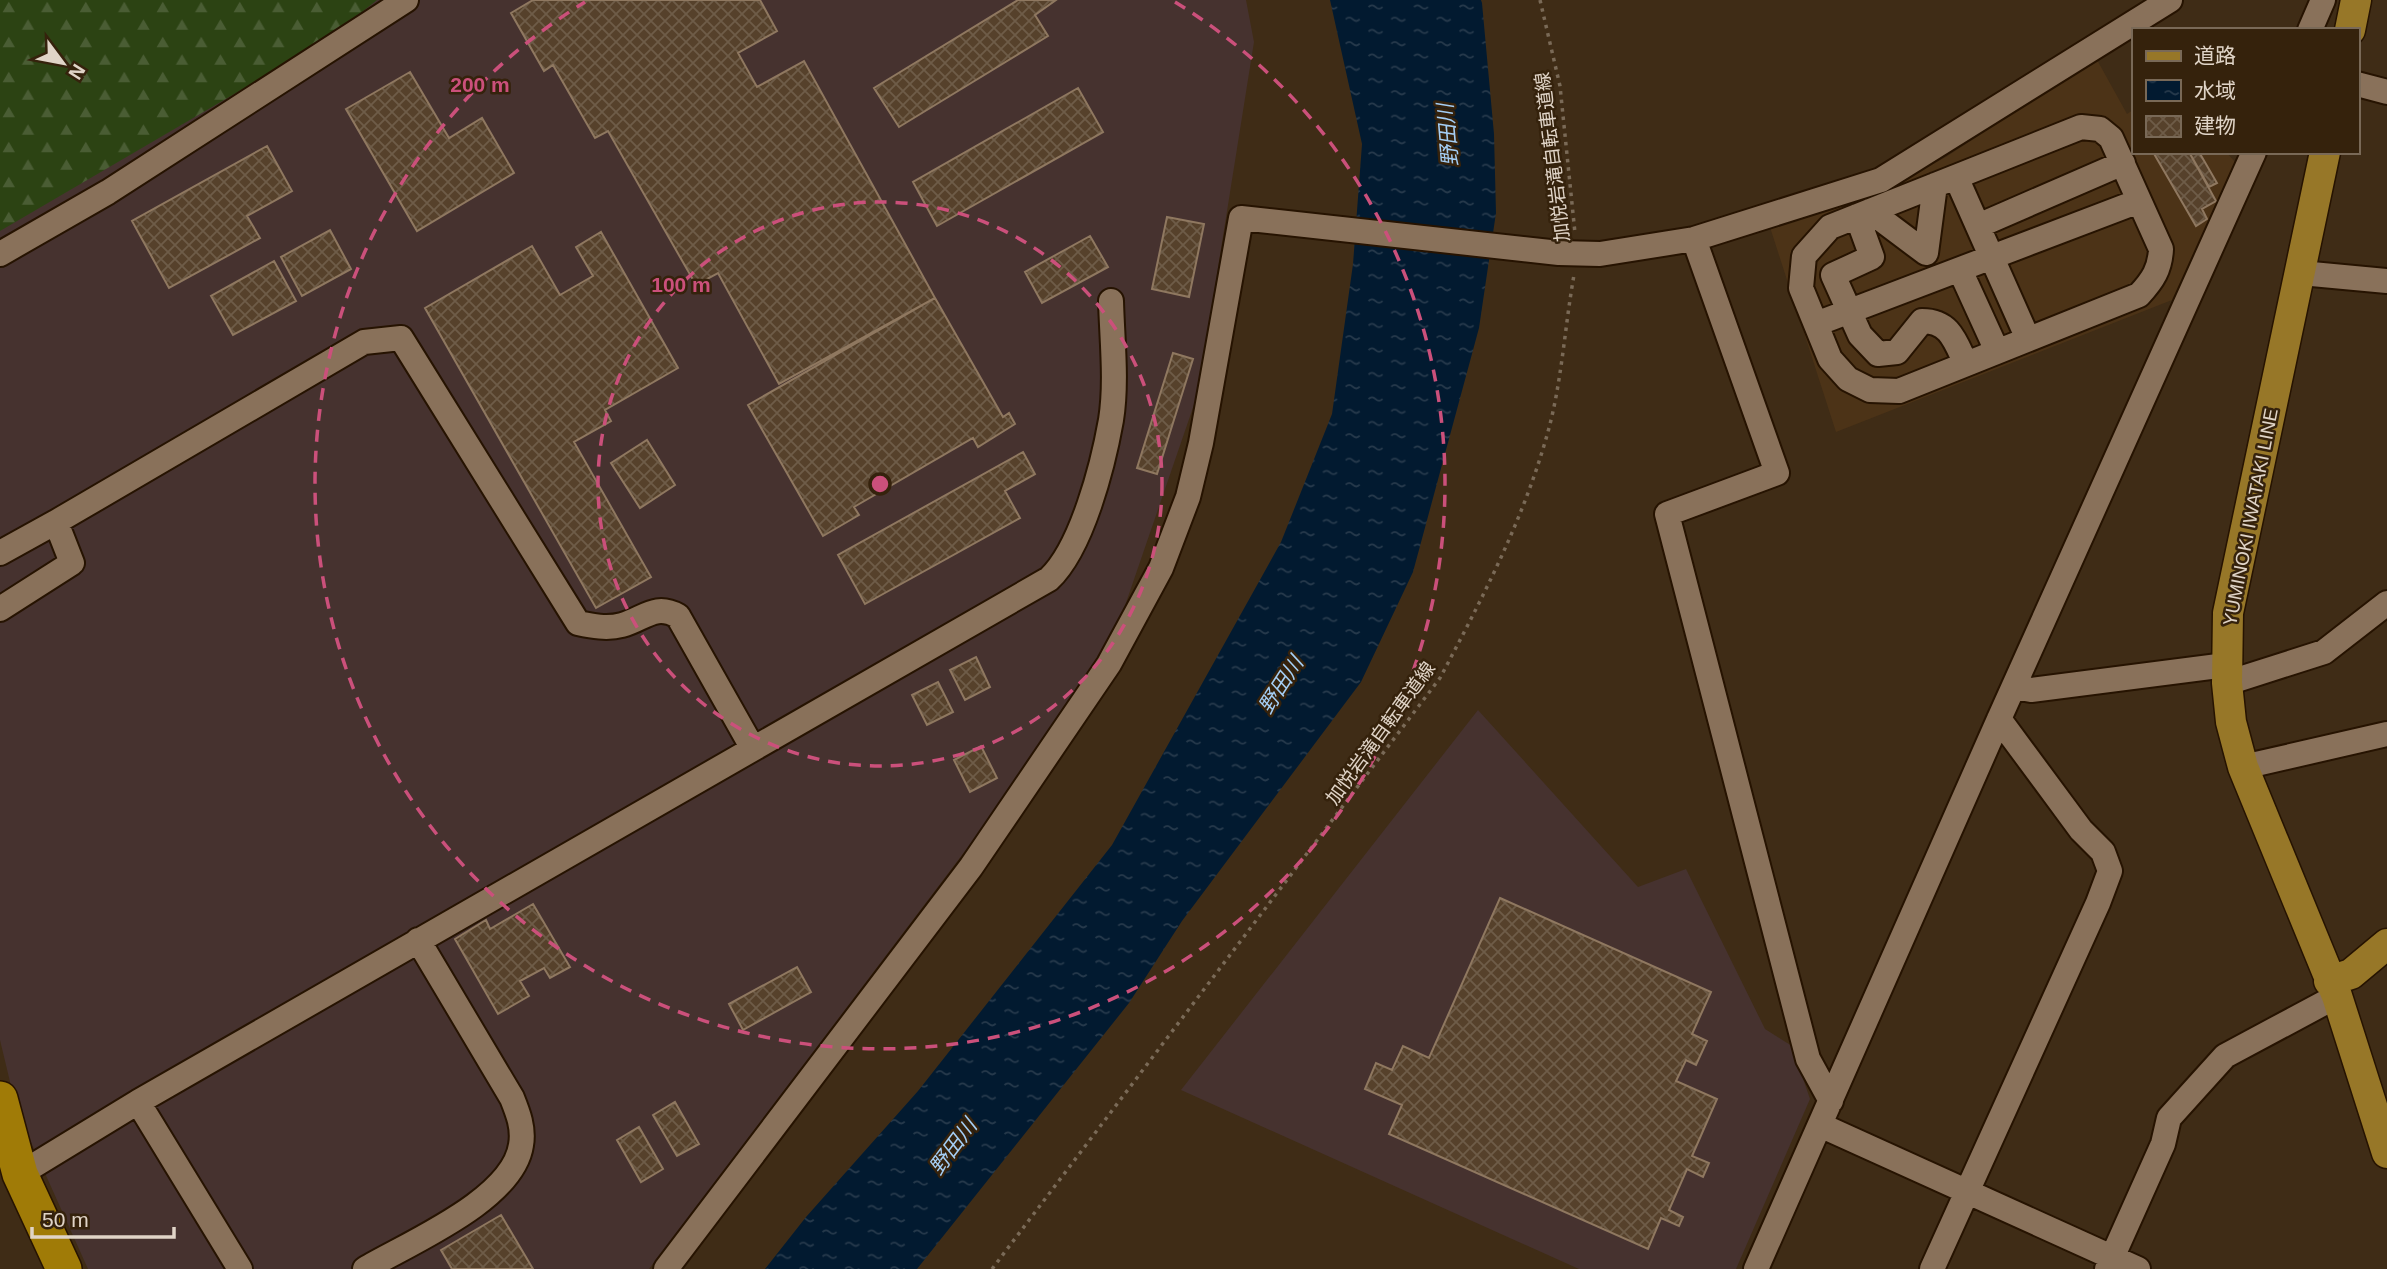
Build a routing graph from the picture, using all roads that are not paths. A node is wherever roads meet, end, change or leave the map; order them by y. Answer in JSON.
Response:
{"nodes":[{"id":1,"x":406,"y":0,"type":"edge"},
{"id":2,"x":2170,"y":0,"type":"edge"},
{"id":3,"x":2323,"y":0,"type":"edge"},
{"id":4,"x":2356,"y":0,"type":"edge"},
{"id":5,"x":2311,"y":28,"type":"edge"},
{"id":6,"x":2350,"y":28,"type":"edge"},
{"id":7,"x":2359,"y":85,"type":"edge"},
{"id":8,"x":2387,"y":92,"type":"edge"},
{"id":9,"x":2254,"y":154,"type":"edge"},
{"id":10,"x":2325,"y":154,"type":"edge"},
{"id":11,"x":2123,"y":163,"type":"junction"},
{"id":12,"x":1946,"y":181,"type":"junction"},
{"id":13,"x":2139,"y":201,"type":"junction"},
{"id":14,"x":1864,"y":214,"type":"junction"},
{"id":15,"x":1978,"y":226,"type":"junction"},
{"id":16,"x":1693,"y":239,"type":"junction"},
{"id":17,"x":0,"y":254,"type":"edge"},
{"id":18,"x":1992,"y":258,"type":"junction"},
{"id":19,"x":1960,"y":270,"type":"junction"},
{"id":20,"x":2156,"y":273,"type":"junction"},
{"id":21,"x":2301,"y":273,"type":"junction"},
{"id":22,"x":2387,"y":281,"type":"edge"},
{"id":23,"x":2193,"y":289,"type":"junction"},
{"id":24,"x":1111,"y":301,"type":"dead end"},
{"id":25,"x":1848,"y":312,"type":"junction"},
{"id":26,"x":1816,"y":324,"type":"junction"},
{"id":27,"x":2028,"y":339,"type":"junction"},
{"id":28,"x":1997,"y":351,"type":"junction"},
{"id":29,"x":1966,"y":364,"type":"junction"},
{"id":30,"x":56,"y":522,"type":"junction"},
{"id":31,"x":0,"y":553,"type":"edge"},
{"id":32,"x":2387,"y":603,"type":"edge"},
{"id":33,"x":0,"y":609,"type":"edge"},
{"id":34,"x":2226,"y":674,"type":"junction"},
{"id":35,"x":2014,"y":687,"type":"junction"},
{"id":36,"x":1999,"y":719,"type":"junction"},
{"id":37,"x":2387,"y":734,"type":"edge"},
{"id":38,"x":752,"y":747,"type":"junction"},
{"id":39,"x":2243,"y":766,"type":"junction"},
{"id":40,"x":418,"y":940,"type":"junction"},
{"id":41,"x":2387,"y":944,"type":"edge"},
{"id":42,"x":2333,"y":989,"type":"junction"},
{"id":43,"x":0,"y":1099,"type":"edge"},
{"id":44,"x":1831,"y":1101,"type":"junction"},
{"id":45,"x":138,"y":1102,"type":"junction"},
{"id":46,"x":1820,"y":1125,"type":"junction"},
{"id":47,"x":2387,"y":1153,"type":"edge"},
{"id":48,"x":20,"y":1174,"type":"junction"},
{"id":49,"x":1968,"y":1192,"type":"junction"},
{"id":50,"x":2109,"y":1263,"type":"edge"},
{"id":51,"x":64,"y":1269,"type":"edge"},
{"id":52,"x":240,"y":1269,"type":"edge"},
{"id":53,"x":365,"y":1269,"type":"edge"},
{"id":54,"x":666,"y":1269,"type":"edge"},
{"id":55,"x":1756,"y":1269,"type":"edge"},
{"id":56,"x":1932,"y":1269,"type":"edge"},
{"id":57,"x":2138,"y":1269,"type":"edge"}],
"edges":[{"from":1,"to":17,"type":"street"},
{"from":2,"to":16,"type":"street"},
{"from":3,"to":5,"type":"street"},
{"from":4,"to":6,"type":"main road"},
{"from":7,"to":8,"type":"street"},
{"from":9,"to":23,"type":"street"},
{"from":10,"to":21,"type":"main road","name":"YUMINOKI IWATAKI LINE"},
{"from":11,"to":12,"type":"street"},
{"from":11,"to":13,"type":"street"},
{"from":11,"to":15,"type":"street"},
{"from":12,"to":14,"type":"street"},
{"from":12,"to":14,"type":"street"},
{"from":12,"to":15,"type":"street"},
{"from":13,"to":18,"type":"street"},
{"from":13,"to":20,"type":"street"},
{"from":14,"to":25,"type":"street"},
{"from":14,"to":26,"type":"street"},
{"from":15,"to":18,"type":"street"},
{"from":16,"to":44,"type":"street"},
{"from":16,"to":54,"type":"street"},
{"from":18,"to":19,"type":"street"},
{"from":18,"to":27,"type":"street"},
{"from":19,"to":25,"type":"street"},
{"from":19,"to":28,"type":"street"},
{"from":20,"to":23,"type":"street"},
{"from":20,"to":27,"type":"street"},
{"from":21,"to":22,"type":"street"},
{"from":21,"to":34,"type":"main road","name":"YUMINOKI IWATAKI LINE"},
{"from":23,"to":35,"type":"street"},
{"from":24,"to":38,"type":"street"},
{"from":25,"to":26,"type":"street"},
{"from":25,"to":29,"type":"street"},
{"from":26,"to":29,"type":"street"},
{"from":27,"to":28,"type":"street"},
{"from":28,"to":29,"type":"street"},
{"from":30,"to":31,"type":"street"},
{"from":30,"to":33,"type":"street"},
{"from":30,"to":38,"type":"street"},
{"from":32,"to":34,"type":"street"},
{"from":34,"to":35,"type":"street"},
{"from":34,"to":39,"type":"main road","name":"YUMINOKI IWATAKI LINE"},
{"from":35,"to":36,"type":"street"},
{"from":36,"to":44,"type":"street"},
{"from":36,"to":49,"type":"street"},
{"from":37,"to":39,"type":"street"},
{"from":38,"to":40,"type":"street"},
{"from":39,"to":42,"type":"main road","name":"YUMINOKI IWATAKI LINE"},
{"from":40,"to":45,"type":"street"},
{"from":40,"to":53,"type":"street"},
{"from":41,"to":42,"type":"main road"},
{"from":42,"to":47,"type":"main road","name":"YUMINOKI IWATAKI LINE"},
{"from":42,"to":50,"type":"street"},
{"from":43,"to":48,"type":"highway"},
{"from":44,"to":46,"type":"street"},
{"from":45,"to":48,"type":"street"},
{"from":45,"to":52,"type":"street"},
{"from":46,"to":49,"type":"street"},
{"from":46,"to":55,"type":"street"},
{"from":48,"to":51,"type":"highway"},
{"from":49,"to":50,"type":"street"},
{"from":49,"to":56,"type":"street"},
{"from":50,"to":57,"type":"street"}]}
